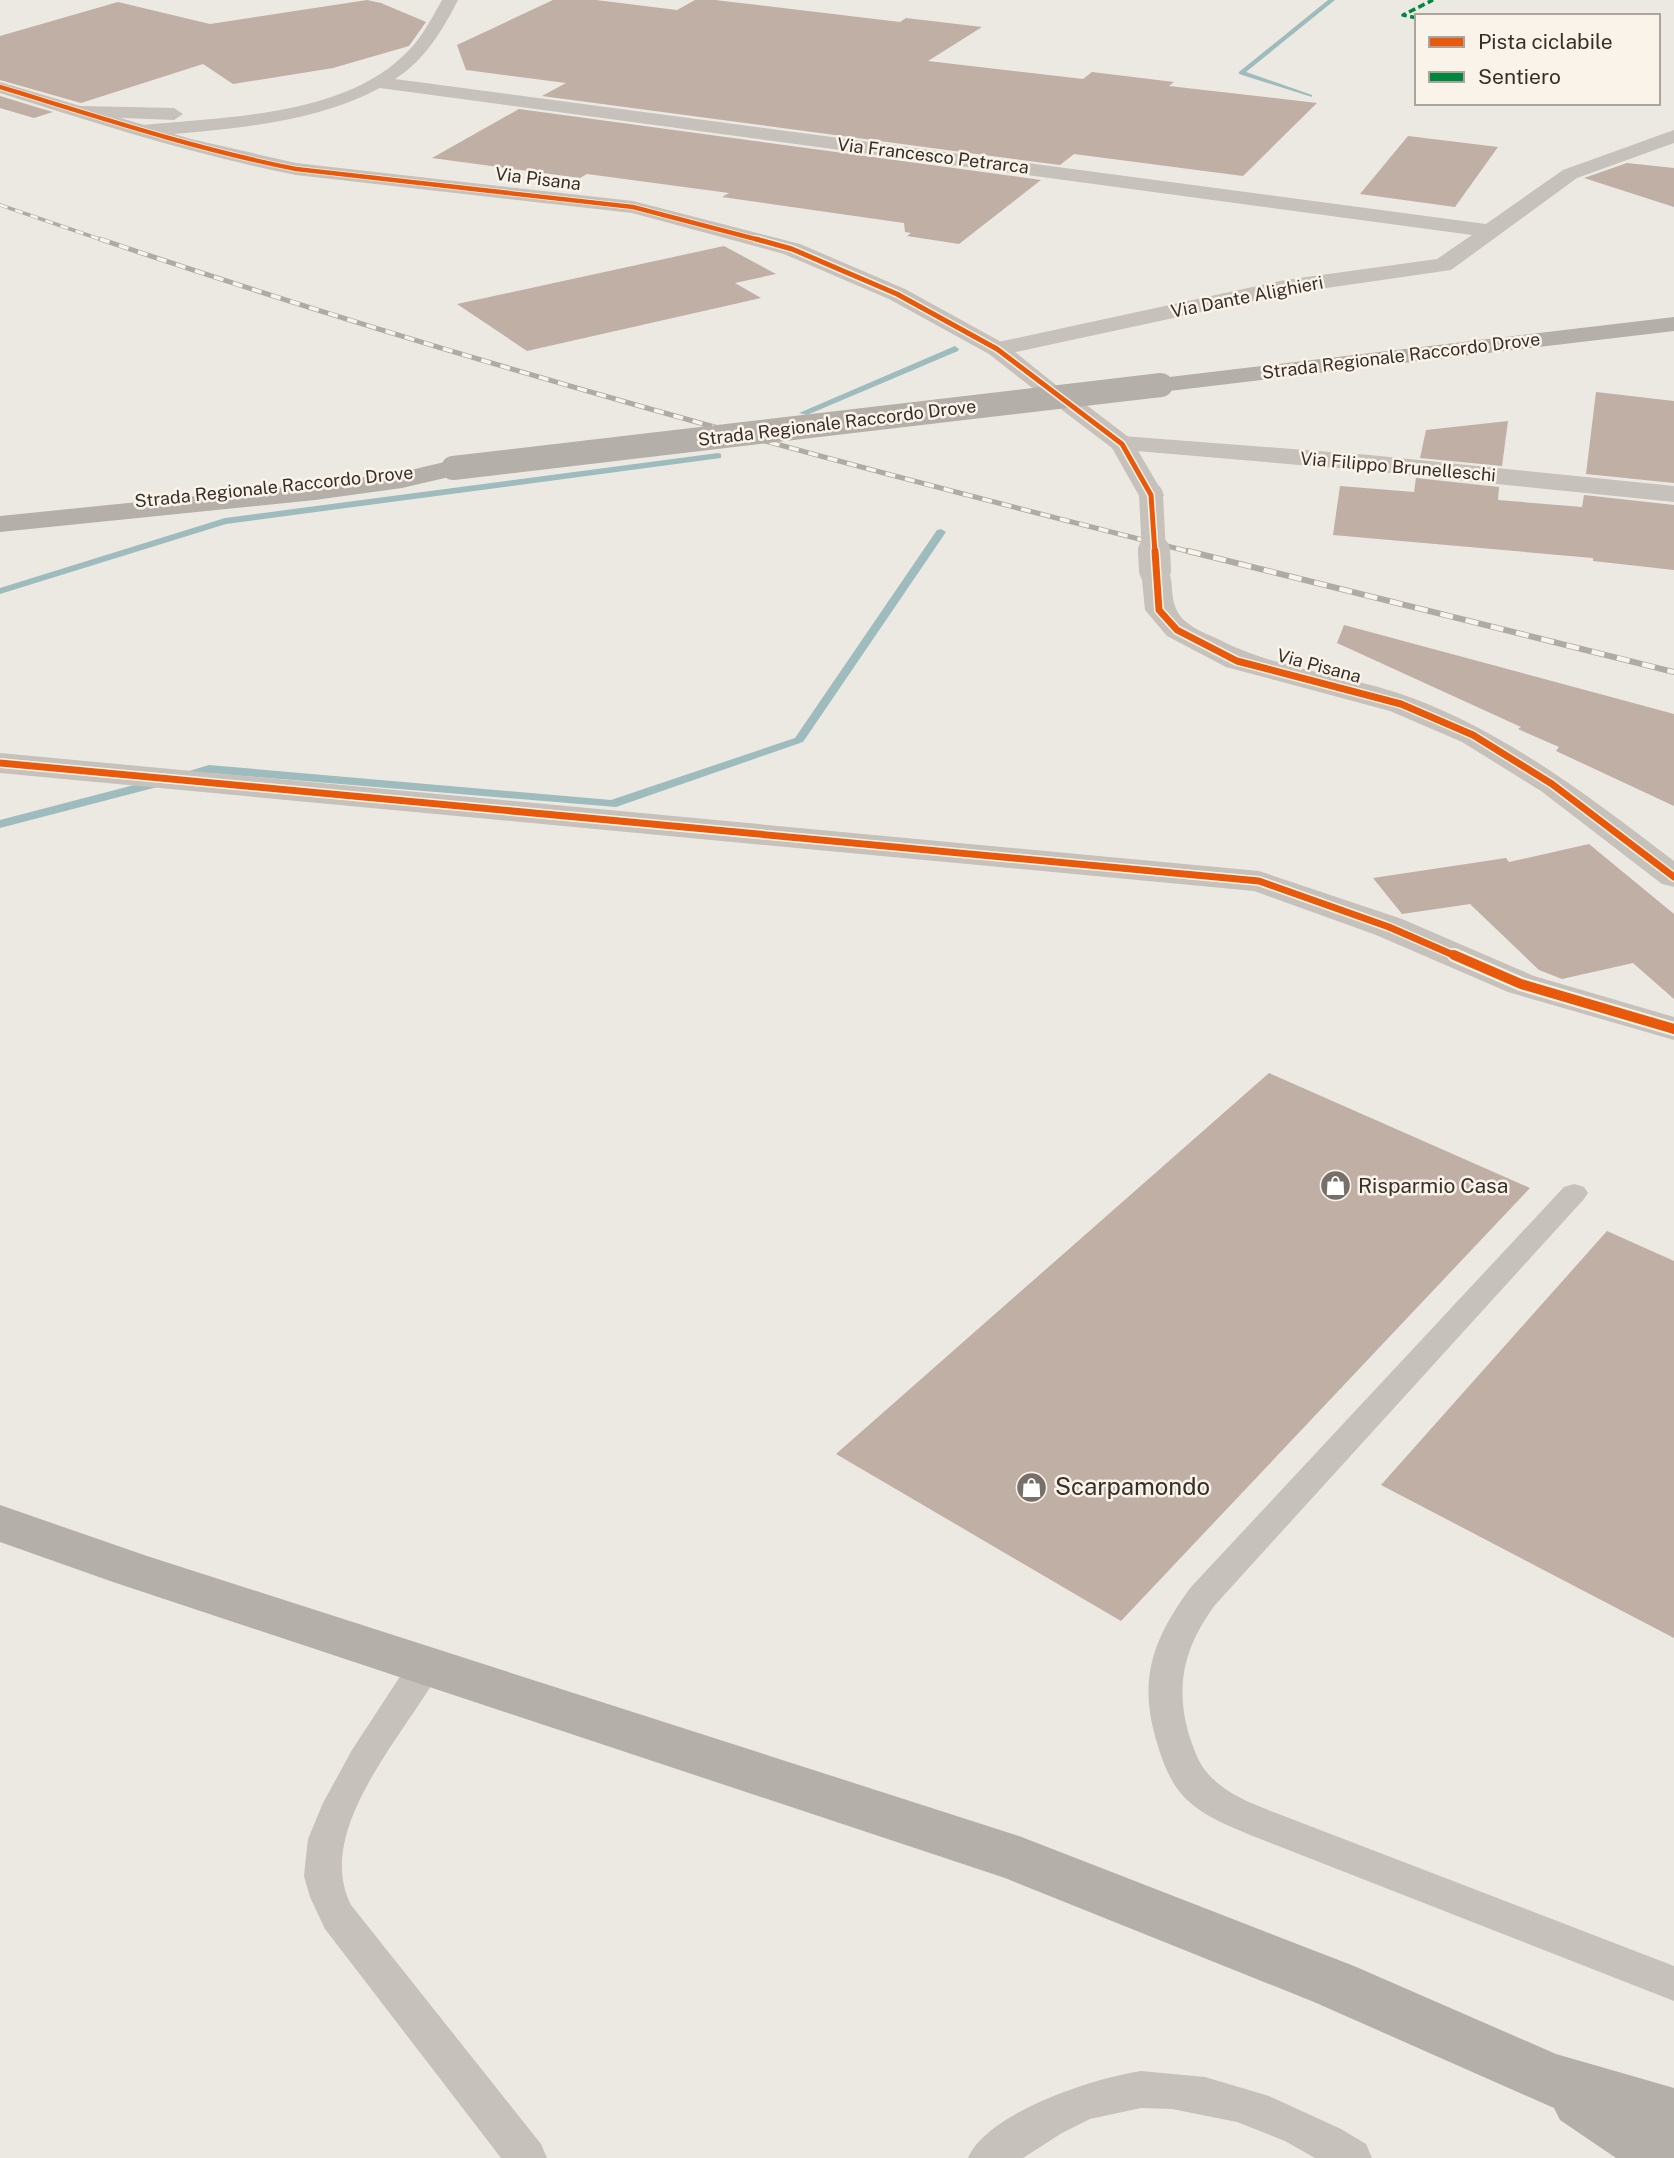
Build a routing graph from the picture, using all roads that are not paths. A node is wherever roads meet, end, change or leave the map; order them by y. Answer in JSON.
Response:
{"nodes":[{"id":1,"x":450,"y":0,"type":"edge"},
{"id":2,"x":377,"y":82,"type":"junction"},
{"id":3,"x":0,"y":87,"type":"edge"},
{"id":4,"x":81,"y":112,"type":"junction"},
{"id":5,"x":185,"y":114,"type":"junction"},
{"id":6,"x":274,"y":116,"type":"junction"},
{"id":7,"x":243,"y":121,"type":"junction"},
{"id":8,"x":143,"y":131,"type":"junction"},
{"id":9,"x":1674,"y":136,"type":"edge"},
{"id":10,"x":204,"y":149,"type":"junction"},
{"id":11,"x":1489,"y":231,"type":"junction"},
{"id":12,"x":1674,"y":324,"type":"edge"},
{"id":13,"x":997,"y":349,"type":"junction"},
{"id":14,"x":1044,"y":385,"type":"dead end"},
{"id":15,"x":1071,"y":405,"type":"dead end"},
{"id":16,"x":1122,"y":444,"type":"junction"},
{"id":17,"x":453,"y":468,"type":"junction"},
{"id":18,"x":1674,"y":494,"type":"edge"},
{"id":19,"x":0,"y":513,"type":"edge"},
{"id":20,"x":0,"y":524,"type":"edge"},
{"id":21,"x":0,"y":763,"type":"edge"},
{"id":22,"x":1674,"y":877,"type":"edge"},
{"id":23,"x":1674,"y":1029,"type":"edge"},
{"id":24,"x":1574,"y":1193,"type":"dead end"},
{"id":25,"x":0,"y":1523,"type":"edge"},
{"id":26,"x":426,"y":1665,"type":"junction"},
{"id":27,"x":1674,"y":1984,"type":"edge"},
{"id":28,"x":1548,"y":2079,"type":"junction"},
{"id":29,"x":1674,"y":2116,"type":"edge"},
{"id":30,"x":526,"y":2158,"type":"edge"},
{"id":31,"x":989,"y":2158,"type":"edge"},
{"id":32,"x":1351,"y":2158,"type":"edge"},
{"id":33,"x":1668,"y":2158,"type":"edge"}],
"edges":[{"from":1,"to":2,"type":"street"},
{"from":2,"to":6,"type":"street"},
{"from":2,"to":11,"type":"street","name":"Via Francesco Petrarca"},
{"from":3,"to":4,"type":"street","name":"Via Pisana"},
{"from":4,"to":5,"type":"street"},
{"from":4,"to":8,"type":"street","name":"Via Pisana"},
{"from":5,"to":6,"type":"street"},
{"from":5,"to":8,"type":"street"},
{"from":6,"to":7,"type":"street"},
{"from":7,"to":8,"type":"street"},
{"from":7,"to":10,"type":"street"},
{"from":8,"to":10,"type":"street","name":"Via Pisana"},
{"from":9,"to":11,"type":"street","name":"Via Dante Alighieri"},
{"from":10,"to":13,"type":"street","name":"Via Pisana"},
{"from":11,"to":13,"type":"street","name":"Via Dante Alighieri"},
{"from":12,"to":17,"type":"main road","name":"Strada Regionale Raccordo Drove","bridge":true},
{"from":13,"to":14,"type":"street","name":"Via Pisana"},
{"from":15,"to":16,"type":"street","name":"Via Pisana"},
{"from":16,"to":18,"type":"street","name":"Via Filippo Brunelleschi"},
{"from":16,"to":22,"type":"street","name":"Via Pisana","bridge":true},
{"from":17,"to":19,"type":"main road","name":"Strada Regionale Raccordo Drove"},
{"from":17,"to":20,"type":"main road"},
{"from":21,"to":23,"type":"street"},
{"from":24,"to":27,"type":"lane"},
{"from":25,"to":26,"type":"main road"},
{"from":26,"to":28,"type":"main road"},
{"from":26,"to":30,"type":"lane"},
{"from":28,"to":29,"type":"main road"},
{"from":28,"to":33,"type":"main road"},
{"from":31,"to":32,"type":"lane"}]}
